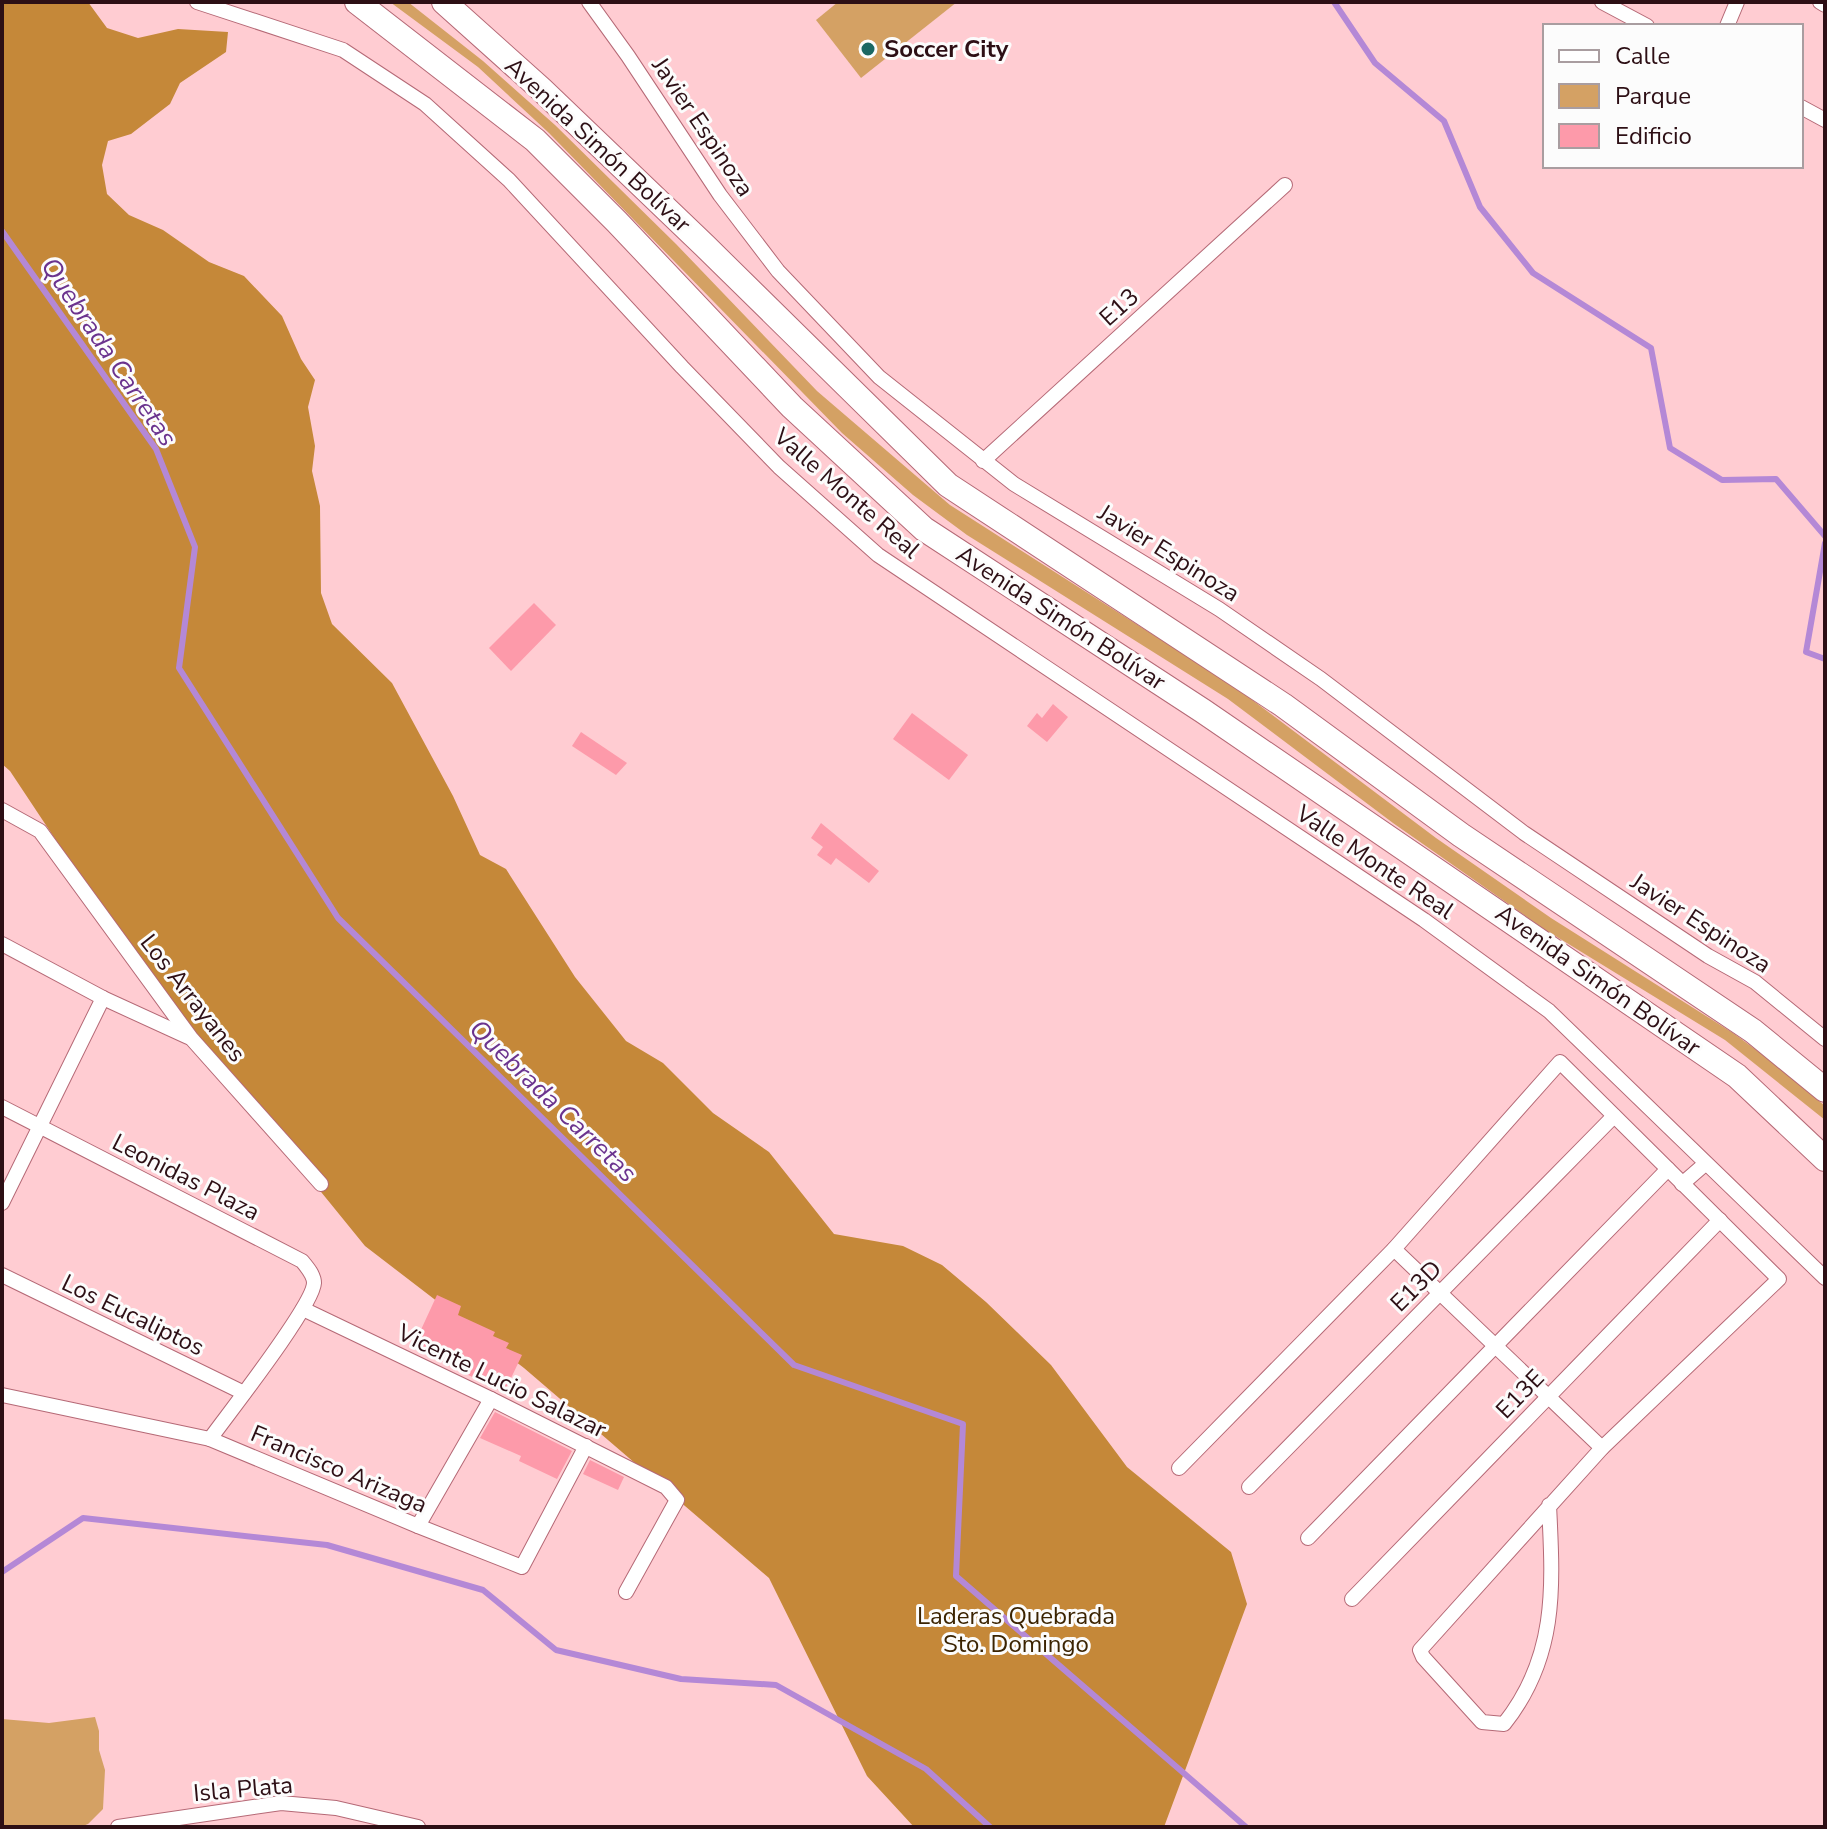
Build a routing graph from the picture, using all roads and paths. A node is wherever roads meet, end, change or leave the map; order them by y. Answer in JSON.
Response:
{"nodes":[{"id":1,"x":197,"y":2,"type":"edge"},
{"id":2,"x":357,"y":2,"type":"edge"},
{"id":3,"x":444,"y":2,"type":"edge"},
{"id":4,"x":589,"y":2,"type":"edge"},
{"id":5,"x":1602,"y":2,"type":"edge"},
{"id":6,"x":1737,"y":2,"type":"edge"},
{"id":7,"x":1643,"y":24,"type":"edge"},
{"id":8,"x":1728,"y":24,"type":"edge"},
{"id":9,"x":1803,"y":108,"type":"edge"},
{"id":10,"x":1825,"y":120,"type":"edge"},
{"id":11,"x":1285,"y":185,"type":"dead end"},
{"id":12,"x":983,"y":461,"type":"junction"},
{"id":13,"x":2,"y":810,"type":"edge"},
{"id":14,"x":2,"y":944,"type":"edge"},
{"id":15,"x":103,"y":998,"type":"junction"},
{"id":16,"x":191,"y":1038,"type":"junction"},
{"id":17,"x":1825,"y":1039,"type":"edge"},
{"id":18,"x":1825,"y":1090,"type":"edge"},
{"id":19,"x":2,"y":1107,"type":"edge"},
{"id":20,"x":1614,"y":1116,"type":"junction"},
{"id":21,"x":40,"y":1126,"type":"junction"},
{"id":22,"x":1680,"y":1139,"type":"junction"},
{"id":23,"x":1825,"y":1159,"type":"edge"},
{"id":24,"x":1663,"y":1164,"type":"junction"},
{"id":25,"x":1705,"y":1164,"type":"junction"},
{"id":26,"x":321,"y":1184,"type":"dead end"},
{"id":27,"x":1682,"y":1184,"type":"junction"},
{"id":28,"x":2,"y":1203,"type":"edge"},
{"id":29,"x":1720,"y":1220,"type":"junction"},
{"id":30,"x":1394,"y":1249,"type":"junction"},
{"id":31,"x":2,"y":1275,"type":"edge"},
{"id":32,"x":1825,"y":1278,"type":"edge"},
{"id":33,"x":1439,"y":1293,"type":"junction"},
{"id":34,"x":303,"y":1309,"type":"junction"},
{"id":35,"x":1495,"y":1346,"type":"junction"},
{"id":36,"x":244,"y":1393,"type":"junction"},
{"id":37,"x":2,"y":1395,"type":"edge"},
{"id":38,"x":1548,"y":1397,"type":"junction"},
{"id":39,"x":491,"y":1399,"type":"junction"},
{"id":40,"x":210,"y":1439,"type":"junction"},
{"id":41,"x":586,"y":1446,"type":"junction"},
{"id":42,"x":1602,"y":1448,"type":"junction"},
{"id":43,"x":1179,"y":1468,"type":"dead end"},
{"id":44,"x":1249,"y":1487,"type":"dead end"},
{"id":45,"x":1549,"y":1505,"type":"junction"},
{"id":46,"x":418,"y":1526,"type":"junction"},
{"id":47,"x":1308,"y":1538,"type":"dead end"},
{"id":48,"x":626,"y":1592,"type":"dead end"},
{"id":49,"x":1352,"y":1599,"type":"dead end"},
{"id":50,"x":122,"y":1827,"type":"edge"},
{"id":51,"x":418,"y":1827,"type":"edge"}],
"edges":[{"from":1,"to":22,"type":"street","name":"Valle Monte Real"},
{"from":2,"to":23,"type":"highway","name":"Avenida Simón Bolívar"},
{"from":3,"to":18,"type":"highway","name":"Avenida Simón Bolívar"},
{"from":4,"to":12,"type":"street","name":"Javier Espinoza"},
{"from":5,"to":7,"type":"street"},
{"from":6,"to":8,"type":"street"},
{"from":9,"to":10,"type":"street"},
{"from":11,"to":12,"type":"street","name":"E13"},
{"from":12,"to":17,"type":"street","name":"Javier Espinoza"},
{"from":13,"to":16,"type":"street","name":"Los Arrayanes"},
{"from":14,"to":15,"type":"street"},
{"from":15,"to":16,"type":"street"},
{"from":15,"to":21,"type":"street"},
{"from":16,"to":26,"type":"street","name":"Los Arrayanes"},
{"from":19,"to":21,"type":"street","name":"Leonidas Plaza"},
{"from":20,"to":24,"type":"street"},
{"from":20,"to":30,"type":"street"},
{"from":20,"to":33,"type":"street","name":"E13D"},
{"from":21,"to":28,"type":"street"},
{"from":21,"to":34,"type":"street","name":"Leonidas Plaza"},
{"from":22,"to":24,"type":"street"},
{"from":22,"to":25,"type":"street","name":"Valle Monte Real"},
{"from":24,"to":27,"type":"street"},
{"from":24,"to":35,"type":"street"},
{"from":25,"to":27,"type":"street"},
{"from":25,"to":32,"type":"street","name":"Valle Monte Real"},
{"from":27,"to":29,"type":"street"},
{"from":29,"to":38,"type":"street","name":"E13E"},
{"from":29,"to":42,"type":"street"},
{"from":30,"to":33,"type":"street"},
{"from":30,"to":43,"type":"street"},
{"from":31,"to":36,"type":"street","name":"Los Eucaliptos"},
{"from":33,"to":35,"type":"street"},
{"from":33,"to":44,"type":"street","name":"E13D"},
{"from":34,"to":36,"type":"street"},
{"from":34,"to":39,"type":"street","name":"Vicente Lucio Salazar"},
{"from":35,"to":38,"type":"street"},
{"from":35,"to":47,"type":"street"},
{"from":36,"to":40,"type":"street"},
{"from":37,"to":40,"type":"street","name":"Francisco Arizaga"},
{"from":38,"to":42,"type":"street"},
{"from":38,"to":49,"type":"street","name":"E13E"},
{"from":39,"to":41,"type":"street","name":"Vicente Lucio Salazar"},
{"from":39,"to":46,"type":"street"},
{"from":40,"to":46,"type":"street","name":"Francisco Arizaga"},
{"from":41,"to":46,"type":"street","name":"Francisco Arizaga"},
{"from":41,"to":48,"type":"street","name":"Vicente Lucio Salazar"},
{"from":42,"to":45,"type":"street"},
{"from":45,"to":45,"type":"street"},
{"from":50,"to":51,"type":"street","name":"Isla Plata"}]}
